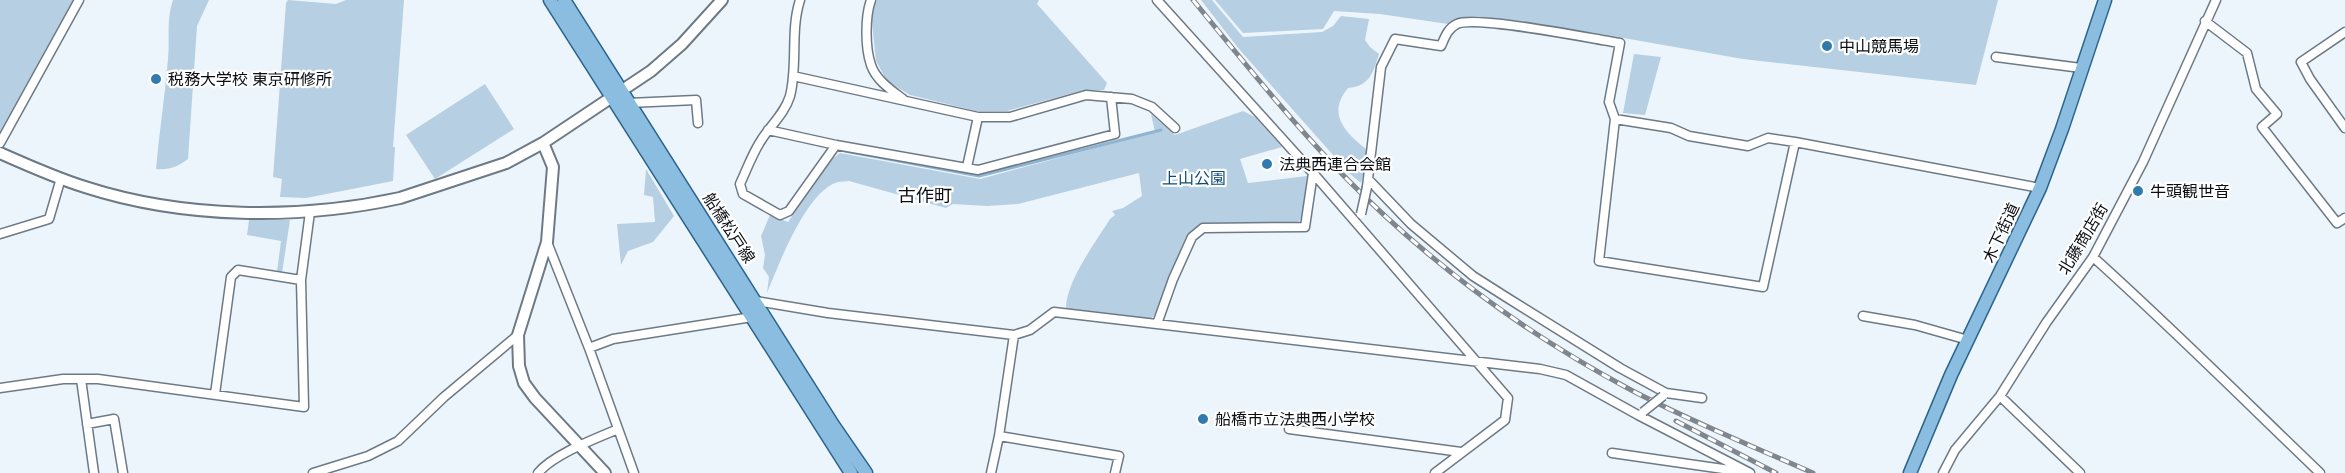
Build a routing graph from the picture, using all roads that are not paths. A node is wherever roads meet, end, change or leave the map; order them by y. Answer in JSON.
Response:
{"nodes":[{"id":1,"x":79,"y":0,"type":"edge"},
{"id":2,"x":550,"y":0,"type":"edge"},
{"id":3,"x":564,"y":0,"type":"edge"},
{"id":4,"x":722,"y":0,"type":"edge"},
{"id":5,"x":800,"y":0,"type":"edge"},
{"id":6,"x":871,"y":0,"type":"edge"},
{"id":7,"x":1157,"y":0,"type":"edge"},
{"id":8,"x":2105,"y":0,"type":"edge"},
{"id":9,"x":2216,"y":0,"type":"edge"},
{"id":10,"x":2205,"y":21,"type":"junction"},
{"id":11,"x":2345,"y":32,"type":"edge"},
{"id":12,"x":1996,"y":57,"type":"dead end"},
{"id":13,"x":2081,"y":68,"type":"junction"},
{"id":14,"x":793,"y":76,"type":"junction"},
{"id":15,"x":617,"y":95,"type":"junction"},
{"id":16,"x":1111,"y":97,"type":"junction"},
{"id":17,"x":904,"y":101,"type":"junction"},
{"id":18,"x":629,"y":103,"type":"junction"},
{"id":19,"x":978,"y":117,"type":"junction"},
{"id":20,"x":1615,"y":119,"type":"junction"},
{"id":21,"x":698,"y":123,"type":"dead end"},
{"id":22,"x":1175,"y":128,"type":"dead end"},
{"id":23,"x":2345,"y":128,"type":"edge"},
{"id":24,"x":768,"y":130,"type":"junction"},
{"id":25,"x":1795,"y":142,"type":"junction"},
{"id":26,"x":0,"y":143,"type":"edge"},
{"id":27,"x":543,"y":143,"type":"junction"},
{"id":28,"x":836,"y":145,"type":"junction"},
{"id":29,"x":0,"y":153,"type":"edge"},
{"id":30,"x":967,"y":167,"type":"junction"},
{"id":31,"x":1313,"y":173,"type":"junction"},
{"id":32,"x":61,"y":178,"type":"junction"},
{"id":33,"x":1368,"y":183,"type":"junction"},
{"id":34,"x":2040,"y":188,"type":"junction"},
{"id":35,"x":310,"y":212,"type":"junction"},
{"id":36,"x":2345,"y":218,"type":"edge"},
{"id":37,"x":1359,"y":225,"type":"junction"},
{"id":38,"x":0,"y":234,"type":"edge"},
{"id":39,"x":547,"y":242,"type":"junction"},
{"id":40,"x":2093,"y":257,"type":"junction"},
{"id":41,"x":301,"y":280,"type":"junction"},
{"id":42,"x":756,"y":301,"type":"junction"},
{"id":43,"x":1863,"y":316,"type":"dead end"},
{"id":44,"x":752,"y":317,"type":"junction"},
{"id":45,"x":1156,"y":324,"type":"junction"},
{"id":46,"x":518,"y":335,"type":"junction"},
{"id":47,"x":1014,"y":335,"type":"junction"},
{"id":48,"x":1968,"y":340,"type":"junction"},
{"id":49,"x":589,"y":348,"type":"junction"},
{"id":50,"x":1477,"y":361,"type":"junction"},
{"id":51,"x":81,"y":379,"type":"junction"},
{"id":52,"x":0,"y":388,"type":"edge"},
{"id":53,"x":215,"y":394,"type":"junction"},
{"id":54,"x":1664,"y":394,"type":"junction"},
{"id":55,"x":2000,"y":396,"type":"junction"},
{"id":56,"x":1702,"y":398,"type":"dead end"},
{"id":57,"x":1640,"y":414,"type":"junction"},
{"id":58,"x":87,"y":424,"type":"junction"},
{"id":59,"x":618,"y":429,"type":"junction"},
{"id":60,"x":1289,"y":429,"type":"dead end"},
{"id":61,"x":999,"y":436,"type":"junction"},
{"id":62,"x":579,"y":446,"type":"junction"},
{"id":63,"x":1461,"y":452,"type":"junction"},
{"id":64,"x":1612,"y":453,"type":"dead end"},
{"id":65,"x":94,"y":473,"type":"edge"},
{"id":66,"x":123,"y":473,"type":"edge"},
{"id":67,"x":313,"y":473,"type":"edge"},
{"id":68,"x":538,"y":473,"type":"edge"},
{"id":69,"x":605,"y":473,"type":"edge"},
{"id":70,"x":634,"y":473,"type":"edge"},
{"id":71,"x":851,"y":473,"type":"edge"},
{"id":72,"x":866,"y":473,"type":"edge"},
{"id":73,"x":991,"y":473,"type":"edge"},
{"id":74,"x":1115,"y":473,"type":"edge"},
{"id":75,"x":1435,"y":473,"type":"edge"},
{"id":76,"x":1749,"y":473,"type":"edge"},
{"id":77,"x":1910,"y":473,"type":"edge"},
{"id":78,"x":1943,"y":473,"type":"edge"},
{"id":79,"x":2080,"y":473,"type":"edge"},
{"id":80,"x":2320,"y":473,"type":"edge"}],
"edges":[{"from":1,"to":26,"type":"street"},
{"from":2,"to":15,"type":"main road","name":"船橋松戸線"},
{"from":3,"to":15,"type":"main road","name":"船橋松戸線"},
{"from":4,"to":15,"type":"street"},
{"from":5,"to":14,"type":"street"},
{"from":6,"to":17,"type":"street"},
{"from":7,"to":31,"type":"street"},
{"from":8,"to":13,"type":"main road","name":"木下街道"},
{"from":9,"to":10,"type":"street","name":"北藤商店街"},
{"from":10,"to":36,"type":"street"},
{"from":10,"to":40,"type":"street","name":"北藤商店街"},
{"from":11,"to":23,"type":"street"},
{"from":12,"to":13,"type":"street"},
{"from":13,"to":34,"type":"main road","name":"木下街道"},
{"from":14,"to":17,"type":"street"},
{"from":14,"to":24,"type":"street"},
{"from":15,"to":18,"type":"main road","name":"船橋松戸線"},
{"from":15,"to":27,"type":"street"},
{"from":15,"to":44,"type":"main road","name":"船橋松戸線"},
{"from":16,"to":19,"type":"street"},
{"from":16,"to":22,"type":"street"},
{"from":16,"to":30,"type":"street"},
{"from":17,"to":19,"type":"street"},
{"from":18,"to":21,"type":"street"},
{"from":18,"to":42,"type":"main road","name":"船橋松戸線"},
{"from":19,"to":30,"type":"street"},
{"from":20,"to":25,"type":"street"},
{"from":20,"to":25,"type":"street"},
{"from":20,"to":33,"type":"street"},
{"from":24,"to":28,"type":"street"},
{"from":24,"to":28,"type":"street"},
{"from":25,"to":34,"type":"street"},
{"from":27,"to":35,"type":"street"},
{"from":27,"to":39,"type":"street"},
{"from":28,"to":30,"type":"street"},
{"from":29,"to":32,"type":"street"},
{"from":31,"to":37,"type":"street"},
{"from":31,"to":45,"type":"street"},
{"from":32,"to":35,"type":"street"},
{"from":32,"to":38,"type":"street"},
{"from":33,"to":37,"type":"street","bridge":true},
{"from":33,"to":54,"type":"street"},
{"from":34,"to":48,"type":"main road","name":"木下街道"},
{"from":35,"to":41,"type":"street"},
{"from":37,"to":50,"type":"street"},
{"from":39,"to":46,"type":"street"},
{"from":39,"to":49,"type":"street"},
{"from":40,"to":55,"type":"street","name":"北藤商店街"},
{"from":40,"to":80,"type":"street"},
{"from":41,"to":53,"type":"street"},
{"from":41,"to":53,"type":"street"},
{"from":42,"to":47,"type":"street"},
{"from":42,"to":72,"type":"main road","name":"船橋松戸線"},
{"from":43,"to":48,"type":"street"},
{"from":44,"to":49,"type":"street"},
{"from":44,"to":71,"type":"main road","name":"船橋松戸線"},
{"from":45,"to":47,"type":"street"},
{"from":45,"to":50,"type":"street"},
{"from":46,"to":62,"type":"street"},
{"from":46,"to":67,"type":"street"},
{"from":47,"to":61,"type":"street"},
{"from":48,"to":77,"type":"main road","name":"木下街道"},
{"from":49,"to":59,"type":"street"},
{"from":50,"to":57,"type":"street"},
{"from":50,"to":63,"type":"street"},
{"from":51,"to":52,"type":"street"},
{"from":51,"to":53,"type":"street"},
{"from":51,"to":58,"type":"street"},
{"from":54,"to":56,"type":"street"},
{"from":54,"to":57,"type":"street","bridge":true},
{"from":55,"to":78,"type":"street","name":"北藤商店街"},
{"from":55,"to":79,"type":"street"},
{"from":57,"to":76,"type":"street"},
{"from":58,"to":65,"type":"street"},
{"from":58,"to":66,"type":"street"},
{"from":59,"to":62,"type":"street"},
{"from":59,"to":70,"type":"street"},
{"from":60,"to":63,"type":"street"},
{"from":61,"to":73,"type":"street"},
{"from":61,"to":74,"type":"street"},
{"from":62,"to":68,"type":"street"},
{"from":62,"to":69,"type":"street"},
{"from":63,"to":75,"type":"street"},
{"from":64,"to":76,"type":"street"}]}
